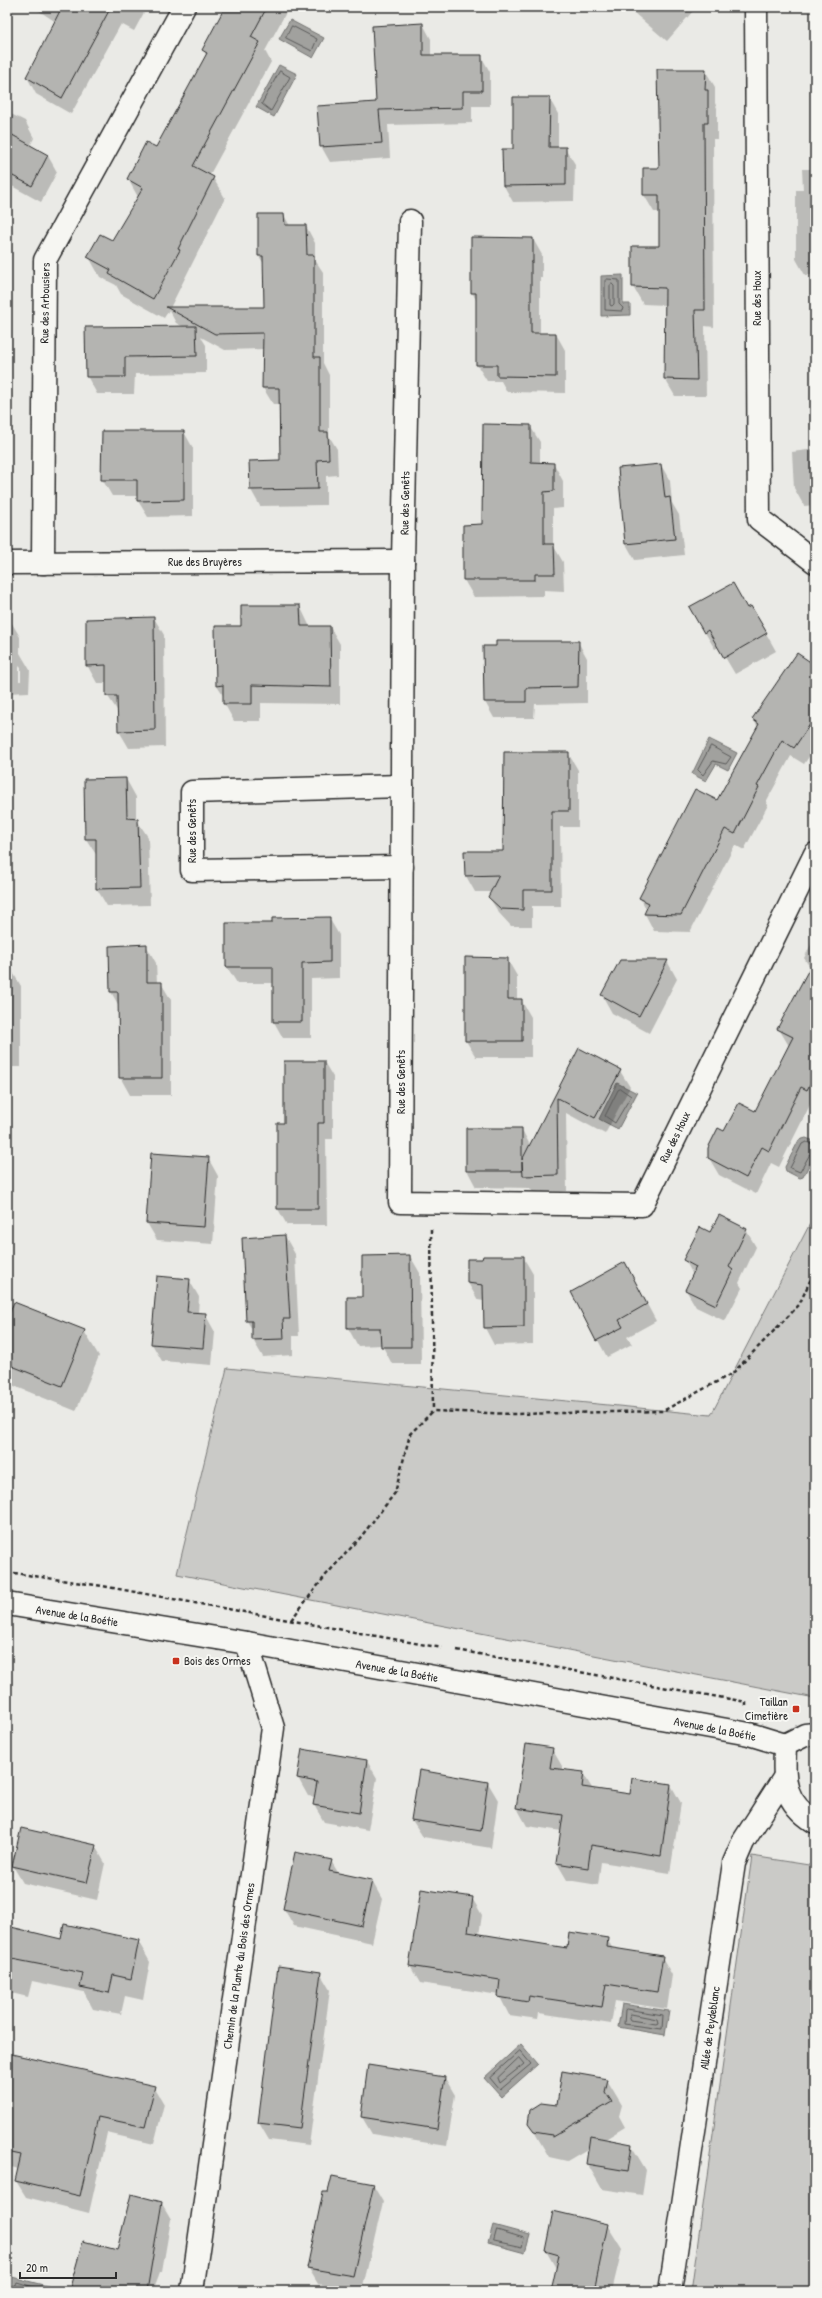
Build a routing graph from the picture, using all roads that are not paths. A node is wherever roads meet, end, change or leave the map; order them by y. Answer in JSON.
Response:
{"nodes":[{"id":1,"x":184,"y":7,"type":"edge"},
{"id":2,"x":756,"y":7,"type":"edge"},
{"id":3,"x":410,"y":220,"type":"dead end"},
{"id":4,"x":403,"y":561,"type":"junction"},
{"id":5,"x":815,"y":562,"type":"edge"},
{"id":6,"x":7,"y":563,"type":"edge"},
{"id":7,"x":43,"y":563,"type":"junction"},
{"id":8,"x":402,"y":786,"type":"junction"},
{"id":9,"x":815,"y":854,"type":"edge"},
{"id":10,"x":402,"y":867,"type":"junction"},
{"id":11,"x":400,"y":1202,"type":"joint"},
{"id":12,"x":7,"y":1604,"type":"edge"},
{"id":13,"x":247,"y":1643,"type":"junction"},
{"id":14,"x":815,"y":1734,"type":"edge"},
{"id":15,"x":785,"y":1745,"type":"junction"},
{"id":16,"x":784,"y":1778,"type":"junction"},
{"id":17,"x":815,"y":1822,"type":"edge"},
{"id":18,"x":192,"y":2291,"type":"edge"},
{"id":19,"x":670,"y":2291,"type":"edge"}],
"edges":[{"from":1,"to":7,"type":"street","name":"Rue des Arbousiers"},
{"from":2,"to":5,"type":"street","name":"Rue des Houx"},
{"from":3,"to":4,"type":"street","name":"Rue des Genêts"},
{"from":4,"to":7,"type":"street","name":"Rue des Bruyères"},
{"from":4,"to":8,"type":"street","name":"Rue des Genêts"},
{"from":6,"to":7,"type":"street","name":"Rue des Bruyères"},
{"from":8,"to":10,"type":"street","name":"Rue des Genêts"},
{"from":8,"to":10,"type":"street","name":"Rue des Genêts"},
{"from":9,"to":11,"type":"street","name":"Rue des Houx"},
{"from":10,"to":11,"type":"street","name":"Rue des Genêts"},
{"from":12,"to":13,"type":"street","name":"Avenue de la Boétie"},
{"from":13,"to":15,"type":"street","name":"Avenue de la Boétie"},
{"from":13,"to":18,"type":"street","name":"Chemin de la Plante du Bois des Ormes"},
{"from":14,"to":15,"type":"street"},
{"from":15,"to":16,"type":"street"},
{"from":16,"to":17,"type":"street"},
{"from":16,"to":19,"type":"street","name":"Allée de Peydeblanc"}]}
